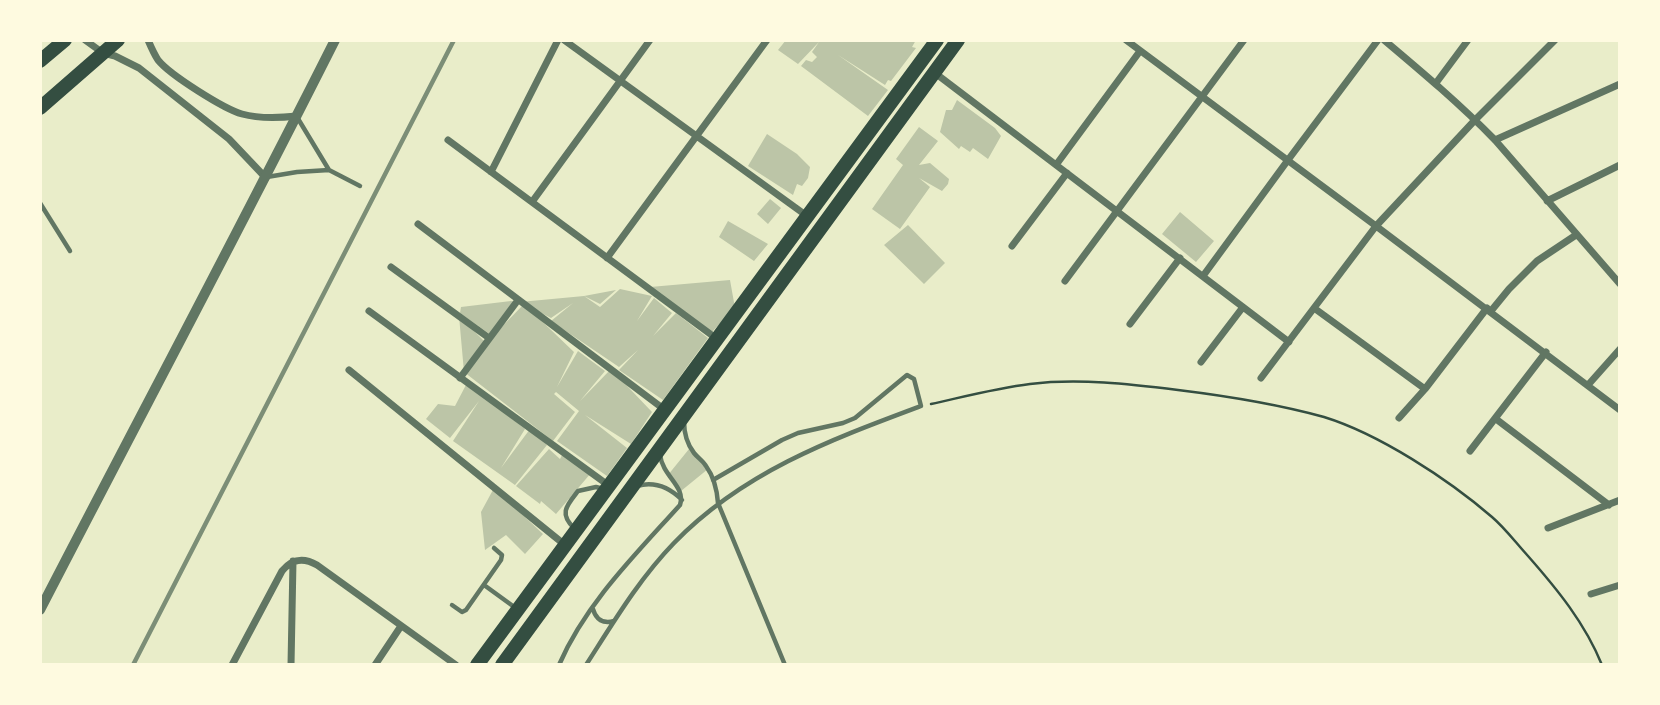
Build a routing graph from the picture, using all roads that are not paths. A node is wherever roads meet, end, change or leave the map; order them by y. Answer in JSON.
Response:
{"nodes":[{"id":1,"x":65,"y":40,"type":"edge"},
{"id":2,"x":85,"y":40,"type":"edge"},
{"id":3,"x":118,"y":40,"type":"edge"},
{"id":4,"x":148,"y":40,"type":"edge"},
{"id":5,"x":335,"y":40,"type":"edge"},
{"id":6,"x":558,"y":40,"type":"edge"},
{"id":7,"x":564,"y":40,"type":"edge"},
{"id":8,"x":650,"y":40,"type":"edge"},
{"id":9,"x":767,"y":40,"type":"edge"},
{"id":10,"x":958,"y":40,"type":"edge"},
{"id":11,"x":1244,"y":40,"type":"edge"},
{"id":12,"x":1381,"y":40,"type":"edge"},
{"id":13,"x":1468,"y":40,"type":"edge"},
{"id":14,"x":1555,"y":40,"type":"edge"},
{"id":15,"x":935,"y":41,"type":"edge"},
{"id":16,"x":1127,"y":41,"type":"edge"},
{"id":17,"x":1140,"y":51,"type":"junction"},
{"id":18,"x":103,"y":53,"type":"junction"},
{"id":19,"x":40,"y":61,"type":"edge"},
{"id":20,"x":934,"y":73,"type":"junction"},
{"id":21,"x":620,"y":81,"type":"junction"},
{"id":22,"x":1436,"y":83,"type":"junction"},
{"id":23,"x":1620,"y":84,"type":"edge"},
{"id":24,"x":1202,"y":97,"type":"junction"},
{"id":25,"x":40,"y":108,"type":"edge"},
{"id":26,"x":297,"y":116,"type":"junction"},
{"id":27,"x":1475,"y":120,"type":"junction"},
{"id":28,"x":697,"y":136,"type":"junction"},
{"id":29,"x":448,"y":140,"type":"dead end"},
{"id":30,"x":1494,"y":140,"type":"junction"},
{"id":31,"x":1288,"y":160,"type":"junction"},
{"id":32,"x":1620,"y":164,"type":"edge"},
{"id":33,"x":1056,"y":165,"type":"junction"},
{"id":34,"x":329,"y":170,"type":"junction"},
{"id":35,"x":491,"y":172,"type":"junction"},
{"id":36,"x":1067,"y":173,"type":"junction"},
{"id":37,"x":266,"y":178,"type":"junction"},
{"id":38,"x":360,"y":186,"type":"dead end"},
{"id":39,"x":1547,"y":201,"type":"junction"},
{"id":40,"x":532,"y":202,"type":"junction"},
{"id":41,"x":40,"y":203,"type":"edge"},
{"id":42,"x":1117,"y":211,"type":"junction"},
{"id":43,"x":808,"y":216,"type":"junction"},
{"id":44,"x":418,"y":224,"type":"dead end"},
{"id":45,"x":1376,"y":226,"type":"junction"},
{"id":46,"x":1576,"y":235,"type":"junction"},
{"id":47,"x":1012,"y":246,"type":"dead end"},
{"id":48,"x":70,"y":251,"type":"dead end"},
{"id":49,"x":607,"y":258,"type":"junction"},
{"id":50,"x":1180,"y":258,"type":"junction"},
{"id":51,"x":391,"y":267,"type":"dead end"},
{"id":52,"x":1203,"y":276,"type":"junction"},
{"id":53,"x":1065,"y":281,"type":"dead end"},
{"id":54,"x":1620,"y":284,"type":"edge"},
{"id":55,"x":518,"y":300,"type":"junction"},
{"id":56,"x":1243,"y":307,"type":"junction"},
{"id":57,"x":1314,"y":308,"type":"junction"},
{"id":58,"x":1489,"y":310,"type":"junction"},
{"id":59,"x":369,"y":312,"type":"dead end"},
{"id":60,"x":1130,"y":324,"type":"dead end"},
{"id":61,"x":489,"y":338,"type":"junction"},
{"id":62,"x":717,"y":339,"type":"junction"},
{"id":63,"x":1289,"y":342,"type":"junction"},
{"id":64,"x":1620,"y":349,"type":"edge"},
{"id":65,"x":1546,"y":352,"type":"junction"},
{"id":66,"x":1201,"y":362,"type":"dead end"},
{"id":67,"x":349,"y":370,"type":"dead end"},
{"id":68,"x":460,"y":378,"type":"junction"},
{"id":69,"x":1262,"y":378,"type":"dead end"},
{"id":70,"x":1588,"y":384,"type":"junction"},
{"id":71,"x":1425,"y":388,"type":"junction"},
{"id":72,"x":665,"y":410,"type":"junction"},
{"id":73,"x":1620,"y":410,"type":"edge"},
{"id":74,"x":684,"y":417,"type":"junction"},
{"id":75,"x":1399,"y":418,"type":"dead end"},
{"id":76,"x":1496,"y":419,"type":"junction"},
{"id":77,"x":644,"y":440,"type":"junction"},
{"id":78,"x":659,"y":451,"type":"junction"},
{"id":79,"x":1470,"y":451,"type":"dead end"},
{"id":80,"x":713,"y":480,"type":"junction"},
{"id":81,"x":606,"y":487,"type":"junction"},
{"id":82,"x":632,"y":488,"type":"junction"},
{"id":83,"x":682,"y":500,"type":"junction"},
{"id":84,"x":1620,"y":500,"type":"edge"},
{"id":85,"x":718,"y":503,"type":"junction"},
{"id":86,"x":1609,"y":505,"type":"junction"},
{"id":87,"x":1548,"y":528,"type":"dead end"},
{"id":88,"x":575,"y":529,"type":"junction"},
{"id":89,"x":565,"y":545,"type":"junction"},
{"id":90,"x":494,"y":548,"type":"dead end"},
{"id":91,"x":296,"y":560,"type":"junction"},
{"id":92,"x":484,"y":585,"type":"junction"},
{"id":93,"x":1620,"y":585,"type":"edge"},
{"id":94,"x":1591,"y":594,"type":"dead end"},
{"id":95,"x":452,"y":606,"type":"dead end"},
{"id":96,"x":592,"y":608,"type":"junction"},
{"id":97,"x":518,"y":609,"type":"junction"},
{"id":98,"x":40,"y":610,"type":"edge"},
{"id":99,"x":614,"y":621,"type":"junction"},
{"id":100,"x":401,"y":626,"type":"junction"},
{"id":101,"x":232,"y":665,"type":"edge"},
{"id":102,"x":291,"y":665,"type":"edge"},
{"id":103,"x":374,"y":665,"type":"edge"},
{"id":104,"x":456,"y":665,"type":"edge"},
{"id":105,"x":477,"y":665,"type":"edge"},
{"id":106,"x":502,"y":665,"type":"edge"},
{"id":107,"x":559,"y":665,"type":"edge"},
{"id":108,"x":586,"y":665,"type":"edge"},
{"id":109,"x":785,"y":665,"type":"edge"}],
"edges":[{"from":1,"to":19,"type":"main road"},
{"from":2,"to":18,"type":"street"},
{"from":3,"to":18,"type":"main road"},
{"from":4,"to":26,"type":"street"},
{"from":5,"to":26,"type":"street"},
{"from":6,"to":35,"type":"street"},
{"from":7,"to":21,"type":"street"},
{"from":8,"to":21,"type":"street"},
{"from":9,"to":28,"type":"street"},
{"from":10,"to":20,"type":"main road"},
{"from":11,"to":24,"type":"street"},
{"from":12,"to":22,"type":"street"},
{"from":12,"to":31,"type":"street"},
{"from":13,"to":22,"type":"street"},
{"from":14,"to":27,"type":"street"},
{"from":15,"to":43,"type":"main road"},
{"from":16,"to":17,"type":"street"},
{"from":17,"to":24,"type":"street"},
{"from":17,"to":33,"type":"street"},
{"from":18,"to":25,"type":"main road"},
{"from":18,"to":37,"type":"street"},
{"from":20,"to":33,"type":"street"},
{"from":20,"to":74,"type":"main road"},
{"from":21,"to":28,"type":"street"},
{"from":21,"to":40,"type":"street"},
{"from":22,"to":27,"type":"street"},
{"from":23,"to":30,"type":"street"},
{"from":24,"to":31,"type":"street"},
{"from":24,"to":42,"type":"street"},
{"from":26,"to":34,"type":"lane"},
{"from":26,"to":37,"type":"street"},
{"from":27,"to":30,"type":"street"},
{"from":27,"to":45,"type":"street"},
{"from":28,"to":43,"type":"street"},
{"from":28,"to":49,"type":"street"},
{"from":29,"to":35,"type":"street"},
{"from":30,"to":39,"type":"street"},
{"from":31,"to":45,"type":"street"},
{"from":31,"to":52,"type":"street"},
{"from":32,"to":39,"type":"street"},
{"from":33,"to":36,"type":"street"},
{"from":34,"to":37,"type":"lane"},
{"from":34,"to":38,"type":"lane"},
{"from":35,"to":40,"type":"street"},
{"from":36,"to":42,"type":"street"},
{"from":36,"to":47,"type":"street"},
{"from":37,"to":98,"type":"street"},
{"from":39,"to":46,"type":"street"},
{"from":40,"to":49,"type":"street"},
{"from":41,"to":48,"type":"lane"},
{"from":42,"to":50,"type":"street"},
{"from":42,"to":53,"type":"street"},
{"from":43,"to":62,"type":"main road"},
{"from":44,"to":55,"type":"street"},
{"from":45,"to":57,"type":"street"},
{"from":45,"to":58,"type":"street"},
{"from":46,"to":54,"type":"street"},
{"from":46,"to":58,"type":"street"},
{"from":49,"to":62,"type":"street"},
{"from":50,"to":52,"type":"street"},
{"from":50,"to":60,"type":"street"},
{"from":51,"to":61,"type":"street"},
{"from":52,"to":56,"type":"street"},
{"from":55,"to":61,"type":"street"},
{"from":55,"to":72,"type":"street"},
{"from":56,"to":63,"type":"street"},
{"from":56,"to":66,"type":"street"},
{"from":57,"to":63,"type":"street"},
{"from":57,"to":71,"type":"street"},
{"from":58,"to":65,"type":"street"},
{"from":58,"to":71,"type":"street"},
{"from":59,"to":68,"type":"street"},
{"from":61,"to":68,"type":"street"},
{"from":62,"to":72,"type":"main road"},
{"from":63,"to":69,"type":"street"},
{"from":64,"to":70,"type":"street"},
{"from":65,"to":70,"type":"street"},
{"from":65,"to":76,"type":"street"},
{"from":67,"to":89,"type":"street"},
{"from":68,"to":81,"type":"street"},
{"from":70,"to":73,"type":"street"},
{"from":71,"to":75,"type":"street"},
{"from":72,"to":77,"type":"main road"},
{"from":74,"to":78,"type":"main road"},
{"from":74,"to":80,"type":"lane"},
{"from":76,"to":79,"type":"street"},
{"from":76,"to":86,"type":"street"},
{"from":77,"to":78,"type":"main road"},
{"from":77,"to":81,"type":"main road"},
{"from":78,"to":82,"type":"main road"},
{"from":78,"to":83,"type":"lane"},
{"from":80,"to":85,"type":"lane"},
{"from":80,"to":85,"type":"lane"},
{"from":81,"to":88,"type":"main road"},
{"from":81,"to":88,"type":"lane"},
{"from":82,"to":83,"type":"lane"},
{"from":82,"to":106,"type":"main road"},
{"from":83,"to":96,"type":"lane"},
{"from":84,"to":86,"type":"street"},
{"from":85,"to":99,"type":"lane"},
{"from":85,"to":109,"type":"lane"},
{"from":86,"to":87,"type":"street"},
{"from":88,"to":89,"type":"main road"},
{"from":89,"to":97,"type":"main road"},
{"from":90,"to":92,"type":"lane"},
{"from":91,"to":100,"type":"street"},
{"from":91,"to":101,"type":"street"},
{"from":91,"to":102,"type":"street"},
{"from":92,"to":95,"type":"lane"},
{"from":92,"to":97,"type":"lane"},
{"from":93,"to":94,"type":"street"},
{"from":96,"to":99,"type":"lane"},
{"from":96,"to":107,"type":"lane"},
{"from":97,"to":105,"type":"main road"},
{"from":99,"to":108,"type":"lane"},
{"from":100,"to":103,"type":"street"},
{"from":100,"to":104,"type":"street"}]}
